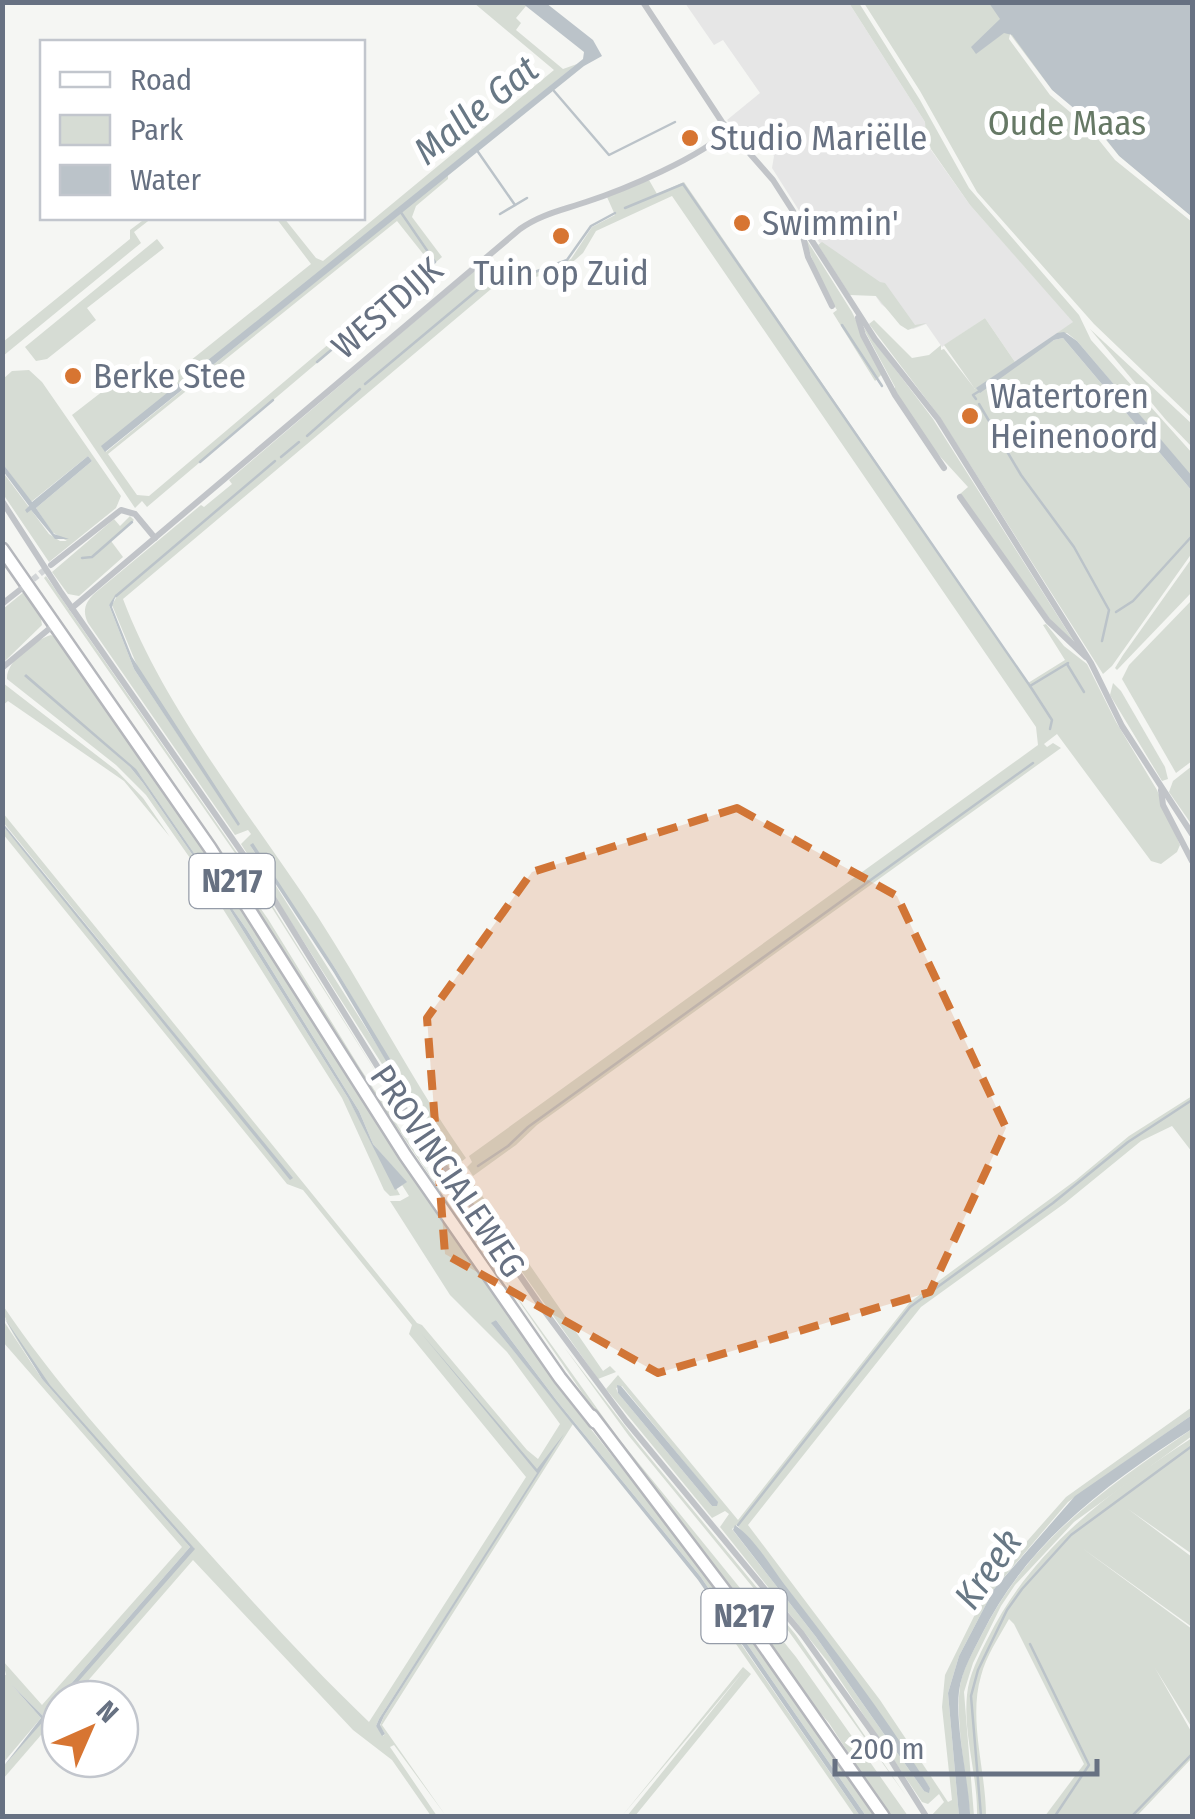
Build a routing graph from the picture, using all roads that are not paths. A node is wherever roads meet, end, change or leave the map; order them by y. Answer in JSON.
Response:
{"nodes":[{"id":1,"x":642,"y":2,"type":"edge"},
{"id":2,"x":728,"y":130,"type":"junction"},
{"id":3,"x":800,"y":223,"type":"junction"},
{"id":4,"x":832,"y":306,"type":"dead end"},
{"id":5,"x":857,"y":312,"type":"junction"},
{"id":6,"x":944,"y":468,"type":"dead end"},
{"id":7,"x":960,"y":497,"type":"dead end"},
{"id":8,"x":2,"y":501,"type":"edge"},
{"id":9,"x":155,"y":538,"type":"junction"},
{"id":10,"x":2,"y":549,"type":"edge"},
{"id":11,"x":51,"y":565,"type":"tunnel mouth"},
{"id":12,"x":21,"y":590,"type":"tunnel mouth"},
{"id":13,"x":2,"y":604,"type":"edge"},
{"id":14,"x":72,"y":608,"type":"junction"},
{"id":15,"x":55,"y":624,"type":"junction"},
{"id":16,"x":1088,"y":657,"type":"junction"},
{"id":17,"x":2,"y":668,"type":"edge"},
{"id":18,"x":1161,"y":786,"type":"junction"},
{"id":19,"x":1192,"y":833,"type":"edge"},
{"id":20,"x":1192,"y":861,"type":"edge"},
{"id":21,"x":883,"y":1816,"type":"edge"},
{"id":22,"x":926,"y":1816,"type":"edge"}],
"edges":[{"from":1,"to":2,"type":"street"},
{"from":2,"to":3,"type":"street"},
{"from":2,"to":9,"type":"street","name":"WESTDIJK"},
{"from":3,"to":4,"type":"street"},
{"from":3,"to":5,"type":"street"},
{"from":5,"to":6,"type":"street"},
{"from":5,"to":16,"type":"street"},
{"from":7,"to":16,"type":"street"},
{"from":8,"to":14,"type":"street","name":"PROVINCIALEWEG"},
{"from":9,"to":11,"type":"street"},
{"from":9,"to":14,"type":"street","name":"WESTDIJK"},
{"from":10,"to":15,"type":"main road","name":"PROVINCIALEWEG","number":"N217"},
{"from":12,"to":13,"type":"street"},
{"from":14,"to":22,"type":"street","name":"PROVINCIALEWEG"},
{"from":15,"to":17,"type":"street"},
{"from":15,"to":21,"type":"main road","name":"PROVINCIALEWEG","number":"N217"},
{"from":16,"to":18,"type":"street"},
{"from":18,"to":19,"type":"street"},
{"from":18,"to":20,"type":"street"}]}
